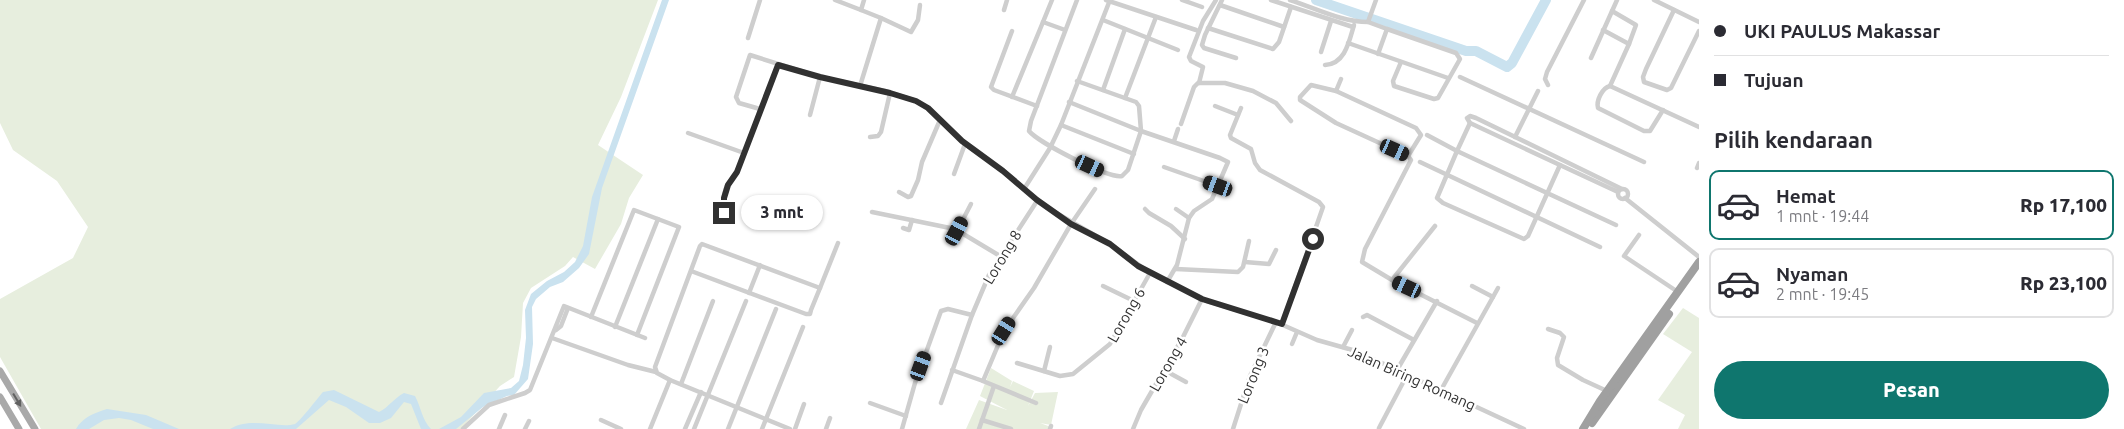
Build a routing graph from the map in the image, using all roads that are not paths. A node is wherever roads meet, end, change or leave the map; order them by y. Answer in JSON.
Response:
{"nodes":[{"id":1,"x":760,"y":0,"type":"edge"},
{"id":2,"x":835,"y":0,"type":"edge"},
{"id":3,"x":864,"y":0,"type":"edge"},
{"id":4,"x":1006,"y":0,"type":"edge"},
{"id":5,"x":1052,"y":0,"type":"edge"},
{"id":6,"x":1077,"y":0,"type":"edge"},
{"id":7,"x":1109,"y":0,"type":"edge"},
{"id":8,"x":1182,"y":0,"type":"edge"},
{"id":9,"x":1216,"y":0,"type":"edge"},
{"id":10,"x":1271,"y":0,"type":"edge"},
{"id":11,"x":1290,"y":0,"type":"edge"},
{"id":12,"x":1376,"y":0,"type":"edge"},
{"id":13,"x":1584,"y":0,"type":"edge"},
{"id":14,"x":1617,"y":0,"type":"edge"},
{"id":15,"x":1654,"y":0,"type":"edge"},
{"id":16,"x":1221,"y":3,"type":"edge"},
{"id":17,"x":920,"y":5,"type":"dead end"},
{"id":18,"x":1202,"y":7,"type":"dead end"},
{"id":19,"x":1291,"y":7,"type":"junction"},
{"id":20,"x":861,"y":10,"type":"junction"},
{"id":21,"x":1004,"y":10,"type":"dead end"},
{"id":22,"x":1674,"y":10,"type":"junction"},
{"id":23,"x":1612,"y":11,"type":"junction"},
{"id":24,"x":1156,"y":17,"type":"junction"},
{"id":25,"x":881,"y":18,"type":"junction"},
{"id":26,"x":1103,"y":20,"type":"junction"},
{"id":27,"x":1355,"y":20,"type":"junction"},
{"id":28,"x":1369,"y":20,"type":"junction"},
{"id":29,"x":1331,"y":21,"type":"junction"},
{"id":30,"x":1043,"y":22,"type":"junction"},
{"id":31,"x":1699,"y":22,"type":"edge"},
{"id":32,"x":1284,"y":27,"type":"junction"},
{"id":33,"x":1353,"y":27,"type":"junction"},
{"id":34,"x":1208,"y":28,"type":"junction"},
{"id":35,"x":1125,"y":29,"type":"junction"},
{"id":36,"x":1387,"y":29,"type":"junction"},
{"id":37,"x":1065,"y":30,"type":"junction"},
{"id":38,"x":1196,"y":30,"type":"dead end"},
{"id":39,"x":1603,"y":30,"type":"junction"},
{"id":40,"x":1012,"y":31,"type":"dead end"},
{"id":41,"x":1699,"y":31,"type":"edge"},
{"id":42,"x":748,"y":38,"type":"dead end"},
{"id":43,"x":1148,"y":39,"type":"junction"},
{"id":44,"x":1348,"y":43,"type":"junction"},
{"id":45,"x":1629,"y":44,"type":"junction"},
{"id":46,"x":1178,"y":50,"type":"dead end"},
{"id":47,"x":1321,"y":52,"type":"dead end"},
{"id":48,"x":1378,"y":54,"type":"junction"},
{"id":49,"x":1236,"y":58,"type":"dead end"},
{"id":50,"x":1591,"y":58,"type":"dead end"},
{"id":51,"x":1401,"y":62,"type":"junction"},
{"id":52,"x":778,"y":65,"type":"junction"},
{"id":53,"x":1325,"y":65,"type":"dead end"},
{"id":54,"x":820,"y":77,"type":"junction"},
{"id":55,"x":1460,"y":77,"type":"dead end"},
{"id":56,"x":1448,"y":78,"type":"junction"},
{"id":57,"x":1341,"y":79,"type":"dead end"},
{"id":58,"x":1077,"y":81,"type":"junction"},
{"id":59,"x":1200,"y":83,"type":"junction"},
{"id":60,"x":1548,"y":85,"type":"dead end"},
{"id":61,"x":860,"y":86,"type":"junction"},
{"id":62,"x":1610,"y":86,"type":"junction"},
{"id":63,"x":1103,"y":90,"type":"junction"},
{"id":64,"x":1336,"y":91,"type":"junction"},
{"id":65,"x":1538,"y":91,"type":"dead end"},
{"id":66,"x":890,"y":93,"type":"junction"},
{"id":67,"x":1012,"y":97,"type":"junction"},
{"id":68,"x":1124,"y":98,"type":"junction"},
{"id":69,"x":1069,"y":102,"type":"junction"},
{"id":70,"x":1037,"y":106,"type":"junction"},
{"id":71,"x":1215,"y":106,"type":"dead end"},
{"id":72,"x":1241,"y":108,"type":"dead end"},
{"id":73,"x":760,"y":110,"type":"junction"},
{"id":74,"x":1529,"y":110,"type":"junction"},
{"id":75,"x":1663,"y":110,"type":"junction"},
{"id":76,"x":810,"y":115,"type":"dead end"},
{"id":77,"x":1238,"y":115,"type":"junction"},
{"id":78,"x":940,"y":120,"type":"junction"},
{"id":79,"x":1291,"y":121,"type":"dead end"},
{"id":80,"x":1470,"y":123,"type":"junction"},
{"id":81,"x":1060,"y":125,"type":"junction"},
{"id":82,"x":1699,"y":126,"type":"edge"},
{"id":83,"x":1141,"y":131,"type":"junction"},
{"id":84,"x":688,"y":133,"type":"dead end"},
{"id":85,"x":1427,"y":135,"type":"dead end"},
{"id":86,"x":1515,"y":136,"type":"junction"},
{"id":87,"x":870,"y":137,"type":"dead end"},
{"id":88,"x":1174,"y":141,"type":"junction"},
{"id":89,"x":1512,"y":142,"type":"junction"},
{"id":90,"x":965,"y":144,"type":"junction"},
{"id":91,"x":1050,"y":148,"type":"junction"},
{"id":92,"x":1457,"y":151,"type":"junction"},
{"id":93,"x":1547,"y":152,"type":"junction"},
{"id":94,"x":744,"y":153,"type":"junction"},
{"id":95,"x":1134,"y":154,"type":"junction"},
{"id":96,"x":1408,"y":156,"type":"junction"},
{"id":97,"x":1544,"y":157,"type":"junction"},
{"id":98,"x":1420,"y":162,"type":"dead end"},
{"id":99,"x":1644,"y":162,"type":"dead end"},
{"id":100,"x":1560,"y":165,"type":"junction"},
{"id":101,"x":1164,"y":167,"type":"dead end"},
{"id":102,"x":954,"y":174,"type":"dead end"},
{"id":103,"x":1446,"y":175,"type":"junction"},
{"id":104,"x":1218,"y":186,"type":"junction"},
{"id":105,"x":1024,"y":189,"type":"junction"},
{"id":106,"x":1095,"y":189,"type":"dead end"},
{"id":107,"x":1620,"y":190,"type":"junction"},
{"id":108,"x":899,"y":192,"type":"dead end"},
{"id":109,"x":1546,"y":193,"type":"junction"},
{"id":110,"x":1625,"y":198,"type":"junction"},
{"id":111,"x":1037,"y":200,"type":"junction"},
{"id":112,"x":971,"y":204,"type":"dead end"},
{"id":113,"x":1145,"y":209,"type":"dead end"},
{"id":114,"x":1176,"y":209,"type":"dead end"},
{"id":115,"x":872,"y":212,"type":"dead end"},
{"id":116,"x":1189,"y":218,"type":"junction"},
{"id":117,"x":1536,"y":218,"type":"junction"},
{"id":118,"x":658,"y":219,"type":"junction"},
{"id":119,"x":912,"y":220,"type":"junction"},
{"id":120,"x":733,"y":222,"type":"dead end"},
{"id":121,"x":1071,"y":224,"type":"junction"},
{"id":122,"x":1616,"y":225,"type":"dead end"},
{"id":123,"x":1435,"y":226,"type":"dead end"},
{"id":124,"x":903,"y":228,"type":"dead end"},
{"id":125,"x":957,"y":231,"type":"junction"},
{"id":126,"x":1639,"y":235,"type":"dead end"},
{"id":127,"x":1185,"y":239,"type":"junction"},
{"id":128,"x":1249,"y":241,"type":"dead end"},
{"id":129,"x":838,"y":243,"type":"dead end"},
{"id":130,"x":1600,"y":247,"type":"dead end"},
{"id":131,"x":1276,"y":250,"type":"dead end"},
{"id":132,"x":1000,"y":256,"type":"junction"},
{"id":133,"x":1699,"y":257,"type":"edge"},
{"id":134,"x":1245,"y":262,"type":"junction"},
{"id":135,"x":1699,"y":262,"type":"edge"},
{"id":136,"x":760,"y":265,"type":"junction"},
{"id":137,"x":1176,"y":269,"type":"junction"},
{"id":138,"x":691,"y":271,"type":"junction"},
{"id":139,"x":1150,"y":273,"type":"junction"},
{"id":140,"x":1392,"y":280,"type":"junction"},
{"id":141,"x":1167,"y":282,"type":"junction"},
{"id":142,"x":1104,"y":286,"type":"dead end"},
{"id":143,"x":1472,"y":286,"type":"dead end"},
{"id":144,"x":820,"y":288,"type":"junction"},
{"id":145,"x":1498,"y":288,"type":"dead end"},
{"id":146,"x":1680,"y":290,"type":"junction"},
{"id":147,"x":749,"y":293,"type":"junction"},
{"id":148,"x":1493,"y":296,"type":"junction"},
{"id":149,"x":1202,"y":299,"type":"junction"},
{"id":150,"x":713,"y":301,"type":"dead end"},
{"id":151,"x":746,"y":301,"type":"dead end"},
{"id":152,"x":1134,"y":301,"type":"junction"},
{"id":153,"x":1437,"y":301,"type":"junction"},
{"id":154,"x":776,"y":309,"type":"dead end"},
{"id":155,"x":972,"y":315,"type":"junction"},
{"id":156,"x":591,"y":317,"type":"junction"},
{"id":157,"x":1363,"y":317,"type":"dead end"},
{"id":158,"x":1279,"y":323,"type":"junction"},
{"id":159,"x":1477,"y":323,"type":"junction"},
{"id":160,"x":615,"y":326,"type":"junction"},
{"id":161,"x":804,"y":327,"type":"dead end"},
{"id":162,"x":1548,"y":329,"type":"dead end"},
{"id":163,"x":1352,"y":330,"type":"dead end"},
{"id":164,"x":1297,"y":332,"type":"junction"},
{"id":165,"x":637,"y":335,"type":"junction"},
{"id":166,"x":552,"y":338,"type":"junction"},
{"id":167,"x":645,"y":338,"type":"dead end"},
{"id":168,"x":1414,"y":340,"type":"junction"},
{"id":169,"x":1292,"y":344,"type":"dead end"},
{"id":170,"x":1050,"y":347,"type":"dead end"},
{"id":171,"x":1344,"y":347,"type":"junction"},
{"id":172,"x":1016,"y":363,"type":"dead end"},
{"id":173,"x":952,"y":370,"type":"junction"},
{"id":174,"x":1164,"y":370,"type":"junction"},
{"id":175,"x":1398,"y":370,"type":"junction"},
{"id":176,"x":0,"y":371,"type":"edge"},
{"id":177,"x":1044,"y":371,"type":"junction"},
{"id":178,"x":656,"y":372,"type":"junction"},
{"id":179,"x":1407,"y":375,"type":"junction"},
{"id":180,"x":670,"y":380,"type":"junction"},
{"id":181,"x":983,"y":381,"type":"junction"},
{"id":182,"x":1186,"y":382,"type":"dead end"},
{"id":183,"x":681,"y":384,"type":"junction"},
{"id":184,"x":994,"y":386,"type":"junction"},
{"id":185,"x":1441,"y":390,"type":"junction"},
{"id":186,"x":1607,"y":391,"type":"junction"},
{"id":187,"x":701,"y":392,"type":"junction"},
{"id":188,"x":709,"y":395,"type":"junction"},
{"id":189,"x":0,"y":397,"type":"edge"},
{"id":190,"x":870,"y":403,"type":"dead end"},
{"id":191,"x":941,"y":403,"type":"dead end"},
{"id":192,"x":1036,"y":403,"type":"dead end"},
{"id":193,"x":804,"y":404,"type":"dead end"},
{"id":194,"x":737,"y":407,"type":"junction"},
{"id":195,"x":907,"y":412,"type":"junction"},
{"id":196,"x":506,"y":415,"type":"dead end"},
{"id":197,"x":766,"y":418,"type":"junction"},
{"id":198,"x":830,"y":418,"type":"dead end"},
{"id":199,"x":601,"y":420,"type":"dead end"},
{"id":200,"x":982,"y":420,"type":"junction"},
{"id":201,"x":529,"y":421,"type":"dead end"},
{"id":202,"x":1379,"y":428,"type":"edge"},
{"id":203,"x":19,"y":429,"type":"edge"},
{"id":204,"x":35,"y":429,"type":"edge"},
{"id":205,"x":463,"y":429,"type":"edge"},
{"id":206,"x":499,"y":429,"type":"edge"},
{"id":207,"x":525,"y":429,"type":"edge"},
{"id":208,"x":621,"y":429,"type":"edge"},
{"id":209,"x":650,"y":429,"type":"edge"},
{"id":210,"x":686,"y":429,"type":"edge"},
{"id":211,"x":694,"y":429,"type":"edge"},
{"id":212,"x":728,"y":429,"type":"edge"},
{"id":213,"x":762,"y":429,"type":"edge"},
{"id":214,"x":790,"y":429,"type":"edge"},
{"id":215,"x":795,"y":429,"type":"edge"},
{"id":216,"x":826,"y":429,"type":"edge"},
{"id":217,"x":902,"y":429,"type":"edge"},
{"id":218,"x":979,"y":429,"type":"edge"},
{"id":219,"x":1011,"y":429,"type":"edge"},
{"id":220,"x":1133,"y":429,"type":"edge"},
{"id":221,"x":1233,"y":429,"type":"edge"},
{"id":222,"x":1524,"y":429,"type":"edge"},
{"id":223,"x":1583,"y":429,"type":"edge"},
{"id":224,"x":1589,"y":429,"type":"edge"}],
"edges":[{"from":1,"to":42,"type":"street"},
{"from":2,"to":20,"type":"street"},
{"from":3,"to":20,"type":"street"},
{"from":4,"to":21,"type":"street"},
{"from":5,"to":30,"type":"street"},
{"from":6,"to":37,"type":"street"},
{"from":7,"to":24,"type":"street"},
{"from":7,"to":26,"type":"street"},
{"from":8,"to":18,"type":"street"},
{"from":9,"to":59,"type":"street"},
{"from":10,"to":19,"type":"street"},
{"from":11,"to":27,"type":"street"},
{"from":12,"to":28,"type":"street"},
{"from":13,"to":60,"type":"street"},
{"from":14,"to":23,"type":"street"},
{"from":15,"to":22,"type":"street"},
{"from":16,"to":32,"type":"street"},
{"from":16,"to":34,"type":"street"},
{"from":17,"to":25,"type":"street"},
{"from":19,"to":29,"type":"street"},
{"from":19,"to":32,"type":"street"},
{"from":20,"to":25,"type":"street"},
{"from":22,"to":31,"type":"street"},
{"from":22,"to":41,"type":"street"},
{"from":23,"to":39,"type":"street"},
{"from":23,"to":45,"type":"street"},
{"from":24,"to":38,"type":"street"},
{"from":24,"to":43,"type":"street"},
{"from":25,"to":61,"type":"street"},
{"from":26,"to":35,"type":"street"},
{"from":26,"to":58,"type":"street"},
{"from":27,"to":28,"type":"street"},
{"from":27,"to":33,"type":"street"},
{"from":28,"to":36,"type":"street"},
{"from":29,"to":33,"type":"street"},
{"from":29,"to":47,"type":"street"},
{"from":30,"to":37,"type":"street"},
{"from":30,"to":67,"type":"street"},
{"from":32,"to":34,"type":"street"},
{"from":33,"to":44,"type":"street"},
{"from":34,"to":49,"type":"street"},
{"from":35,"to":43,"type":"street"},
{"from":35,"to":63,"type":"street"},
{"from":36,"to":48,"type":"street"},
{"from":36,"to":56,"type":"street"},
{"from":37,"to":70,"type":"street"},
{"from":39,"to":45,"type":"street"},
{"from":39,"to":50,"type":"street"},
{"from":40,"to":67,"type":"street"},
{"from":43,"to":46,"type":"street"},
{"from":43,"to":68,"type":"street"},
{"from":44,"to":48,"type":"street"},
{"from":44,"to":53,"type":"street"},
{"from":45,"to":62,"type":"street"},
{"from":48,"to":51,"type":"street"},
{"from":51,"to":56,"type":"street"},
{"from":51,"to":56,"type":"street"},
{"from":52,"to":54,"type":"street","name":"Jalan Biring Romang"},
{"from":52,"to":73,"type":"street"},
{"from":52,"to":73,"type":"street","name":"Jalan Biring Romang"},
{"from":54,"to":61,"type":"street","name":"Jalan Biring Romang"},
{"from":54,"to":76,"type":"street"},
{"from":55,"to":74,"type":"street"},
{"from":57,"to":64,"type":"street"},
{"from":58,"to":63,"type":"street"},
{"from":58,"to":69,"type":"street"},
{"from":59,"to":79,"type":"street"},
{"from":59,"to":88,"type":"street"},
{"from":61,"to":66,"type":"street","name":"Jalan Biring Romang"},
{"from":62,"to":75,"type":"street"},
{"from":62,"to":75,"type":"street"},
{"from":63,"to":68,"type":"street"},
{"from":64,"to":96,"type":"street"},
{"from":64,"to":96,"type":"street"},
{"from":65,"to":74,"type":"street"},
{"from":66,"to":78,"type":"street","name":"Jalan Biring Romang"},
{"from":66,"to":87,"type":"street"},
{"from":67,"to":70,"type":"street"},
{"from":68,"to":83,"type":"street"},
{"from":69,"to":81,"type":"street"},
{"from":69,"to":83,"type":"street"},
{"from":70,"to":91,"type":"street"},
{"from":71,"to":77,"type":"street"},
{"from":72,"to":77,"type":"street"},
{"from":73,"to":94,"type":"street"},
{"from":74,"to":86,"type":"street"},
{"from":74,"to":99,"type":"street"},
{"from":75,"to":82,"type":"street"},
{"from":77,"to":158,"type":"street","name":"Lorong 3"},
{"from":78,"to":90,"type":"street","name":"Jalan Biring Romang"},
{"from":78,"to":108,"type":"street"},
{"from":80,"to":86,"type":"street"},
{"from":80,"to":89,"type":"street"},
{"from":80,"to":92,"type":"street"},
{"from":81,"to":91,"type":"street"},
{"from":81,"to":95,"type":"street"},
{"from":83,"to":88,"type":"street"},
{"from":83,"to":95,"type":"street"},
{"from":84,"to":94,"type":"street"},
{"from":85,"to":92,"type":"street"},
{"from":86,"to":89,"type":"street"},
{"from":86,"to":93,"type":"street"},
{"from":88,"to":104,"type":"street"},
{"from":89,"to":97,"type":"street"},
{"from":90,"to":102,"type":"street"},
{"from":90,"to":105,"type":"street","name":"Jalan Biring Romang"},
{"from":91,"to":95,"type":"street"},
{"from":91,"to":105,"type":"street"},
{"from":92,"to":103,"type":"street"},
{"from":92,"to":109,"type":"street"},
{"from":93,"to":97,"type":"street"},
{"from":93,"to":107,"type":"street"},
{"from":94,"to":120,"type":"street"},
{"from":96,"to":140,"type":"street"},
{"from":97,"to":100,"type":"street"},
{"from":98,"to":103,"type":"street"},
{"from":100,"to":107,"type":"street"},
{"from":100,"to":109,"type":"street"},
{"from":101,"to":104,"type":"street"},
{"from":103,"to":117,"type":"street"},
{"from":103,"to":117,"type":"street"},
{"from":104,"to":116,"type":"street"},
{"from":105,"to":111,"type":"street","name":"Jalan Biring Romang"},
{"from":106,"to":121,"type":"street"},
{"from":107,"to":110,"type":"street"},
{"from":107,"to":110,"type":"street"},
{"from":109,"to":117,"type":"street"},
{"from":109,"to":122,"type":"street"},
{"from":110,"to":133,"type":"street"},
{"from":111,"to":121,"type":"street","name":"Jalan Biring Romang"},
{"from":111,"to":132,"type":"street","name":"Lorong 8"},
{"from":112,"to":125,"type":"street"},
{"from":113,"to":127,"type":"street"},
{"from":114,"to":116,"type":"street"},
{"from":115,"to":119,"type":"street"},
{"from":116,"to":127,"type":"street"},
{"from":117,"to":130,"type":"street"},
{"from":118,"to":156,"type":"street"},
{"from":118,"to":160,"type":"street"},
{"from":118,"to":165,"type":"street"},
{"from":119,"to":124,"type":"street"},
{"from":119,"to":125,"type":"street"},
{"from":121,"to":139,"type":"street","name":"Jalan Biring Romang"},
{"from":121,"to":181,"type":"street"},
{"from":123,"to":140,"type":"street"},
{"from":125,"to":132,"type":"street"},
{"from":126,"to":146,"type":"street"},
{"from":127,"to":137,"type":"street"},
{"from":128,"to":134,"type":"street"},
{"from":129,"to":144,"type":"street"},
{"from":131,"to":134,"type":"street"},
{"from":132,"to":155,"type":"street","name":"Lorong 8"},
{"from":134,"to":137,"type":"street"},
{"from":135,"to":146,"type":"highway"},
{"from":136,"to":138,"type":"street"},
{"from":136,"to":144,"type":"street"},
{"from":136,"to":147,"type":"street"},
{"from":137,"to":141,"type":"street"},
{"from":138,"to":147,"type":"street"},
{"from":138,"to":178,"type":"street"},
{"from":139,"to":141,"type":"street","name":"Jalan Biring Romang"},
{"from":139,"to":152,"type":"street","name":"Lorong 6"},
{"from":140,"to":153,"type":"street"},
{"from":141,"to":149,"type":"street","name":"Jalan Biring Romang"},
{"from":142,"to":152,"type":"street"},
{"from":143,"to":148,"type":"street"},
{"from":144,"to":147,"type":"street"},
{"from":145,"to":148,"type":"street"},
{"from":146,"to":186,"type":"highway"},
{"from":146,"to":224,"type":"highway"},
{"from":148,"to":159,"type":"street"},
{"from":149,"to":158,"type":"street","name":"Jalan Biring Romang"},
{"from":149,"to":174,"type":"street","name":"Lorong 4"},
{"from":150,"to":183,"type":"street"},
{"from":151,"to":188,"type":"street"},
{"from":152,"to":177,"type":"street","name":"Lorong 6"},
{"from":153,"to":159,"type":"street"},
{"from":153,"to":168,"type":"street"},
{"from":154,"to":194,"type":"street"},
{"from":155,"to":173,"type":"street","name":"Lorong 8"},
{"from":155,"to":195,"type":"street"},
{"from":156,"to":160,"type":"street"},
{"from":156,"to":166,"type":"street"},
{"from":157,"to":168,"type":"street"},
{"from":158,"to":164,"type":"street","name":"Jalan Biring Romang"},
{"from":158,"to":221,"type":"street","name":"Lorong 3"},
{"from":159,"to":185,"type":"street"},
{"from":160,"to":165,"type":"street"},
{"from":161,"to":197,"type":"street"},
{"from":162,"to":186,"type":"street"},
{"from":163,"to":171,"type":"street"},
{"from":164,"to":169,"type":"street"},
{"from":164,"to":171,"type":"street","name":"Jalan Biring Romang"},
{"from":165,"to":167,"type":"street"},
{"from":166,"to":178,"type":"street"},
{"from":166,"to":205,"type":"street"},
{"from":168,"to":175,"type":"street"},
{"from":170,"to":177,"type":"street"},
{"from":171,"to":175,"type":"street","name":"Jalan Biring Romang"},
{"from":172,"to":177,"type":"street","name":"Lorong 6"},
{"from":173,"to":181,"type":"street"},
{"from":173,"to":191,"type":"street","name":"Lorong 8"},
{"from":174,"to":182,"type":"street"},
{"from":174,"to":220,"type":"street","name":"Lorong 4"},
{"from":175,"to":179,"type":"street","name":"Jalan Biring Romang"},
{"from":176,"to":204,"type":"main road","one_way":true},
{"from":178,"to":180,"type":"street"},
{"from":179,"to":185,"type":"street","name":"Jalan Biring Romang"},
{"from":179,"to":202,"type":"street"},
{"from":180,"to":183,"type":"street"},
{"from":180,"to":209,"type":"street"},
{"from":181,"to":184,"type":"street"},
{"from":183,"to":187,"type":"street"},
{"from":184,"to":192,"type":"street"},
{"from":184,"to":200,"type":"street"},
{"from":185,"to":222,"type":"street","name":"Jalan Biring Romang"},
{"from":186,"to":223,"type":"highway"},
{"from":187,"to":188,"type":"street"},
{"from":187,"to":210,"type":"street"},
{"from":188,"to":194,"type":"street"},
{"from":188,"to":211,"type":"street"},
{"from":189,"to":203,"type":"main road"},
{"from":190,"to":195,"type":"street"},
{"from":193,"to":215,"type":"street"},
{"from":194,"to":197,"type":"street"},
{"from":194,"to":212,"type":"street"},
{"from":195,"to":217,"type":"street"},
{"from":196,"to":206,"type":"street"},
{"from":197,"to":213,"type":"street"},
{"from":197,"to":214,"type":"street"},
{"from":198,"to":216,"type":"street"},
{"from":199,"to":208,"type":"street"},
{"from":200,"to":218,"type":"street"},
{"from":200,"to":219,"type":"street"},
{"from":201,"to":207,"type":"street"}]}
